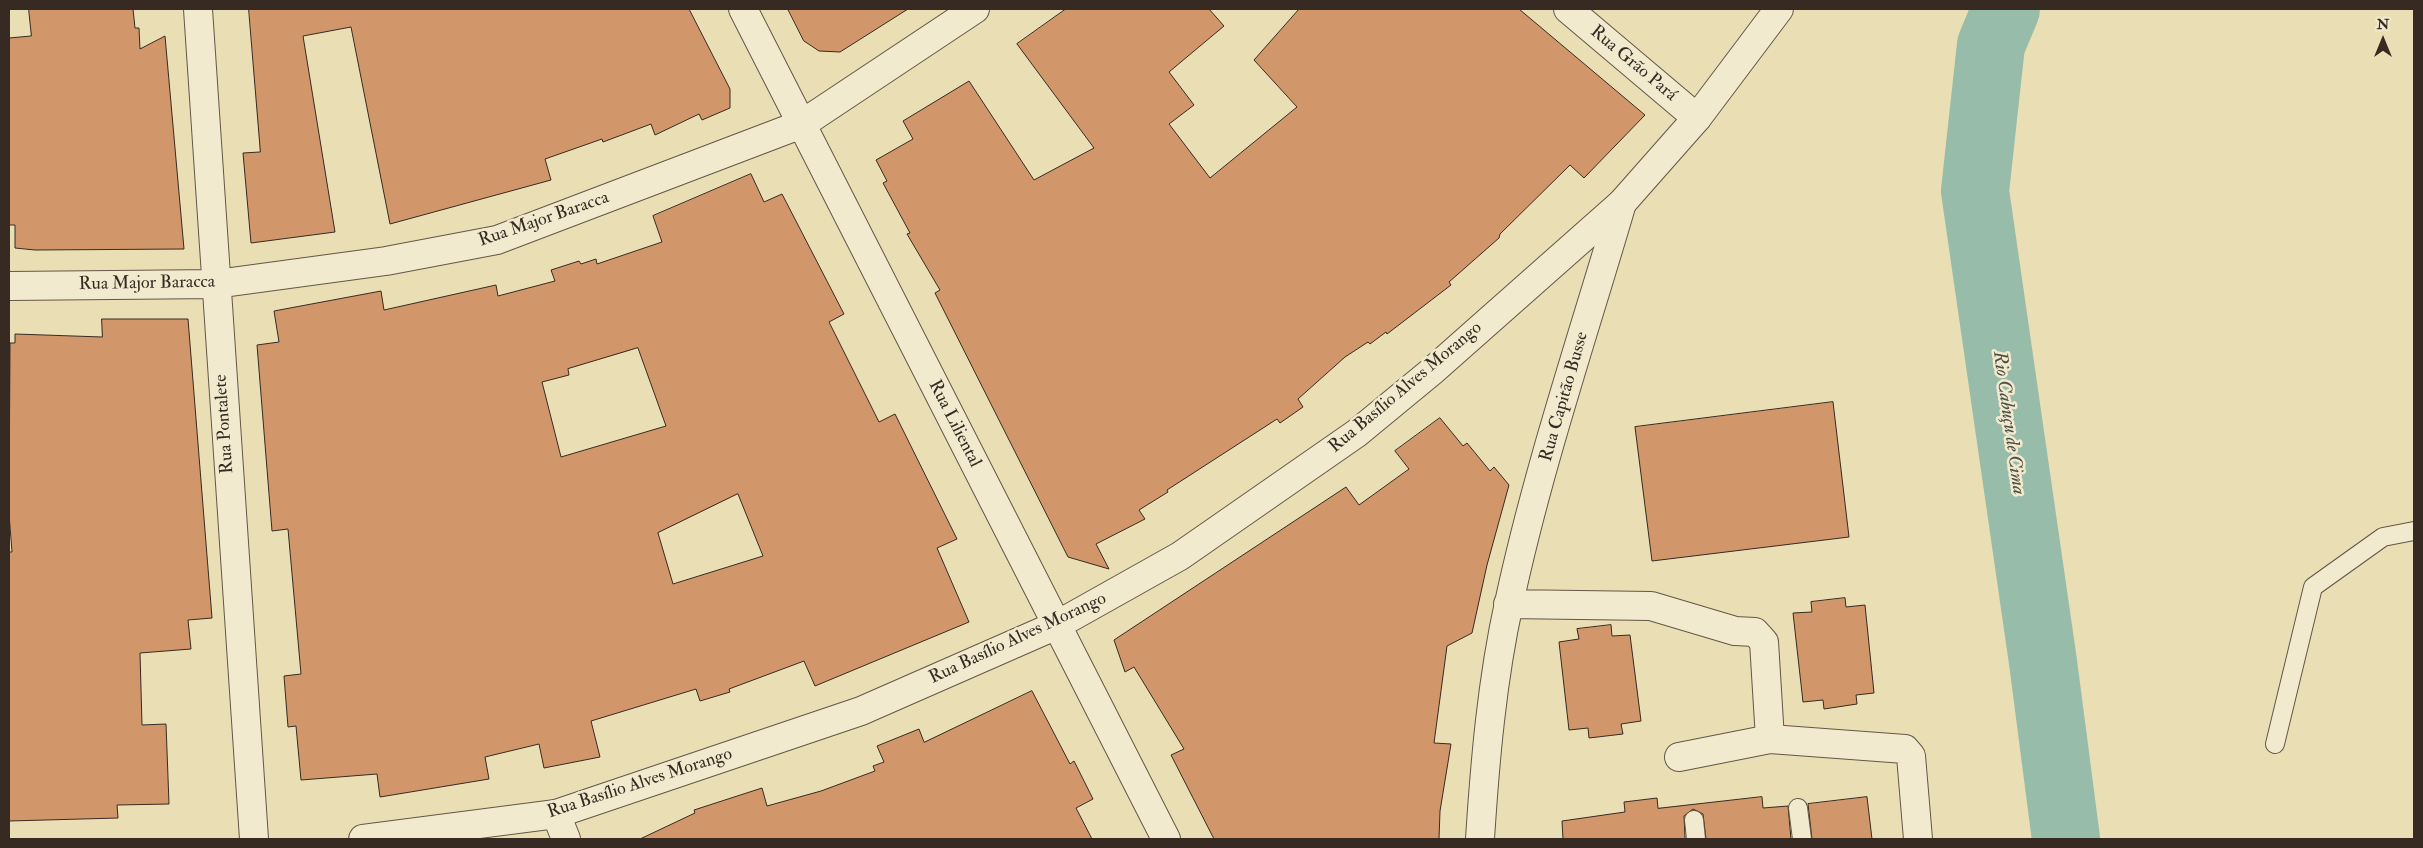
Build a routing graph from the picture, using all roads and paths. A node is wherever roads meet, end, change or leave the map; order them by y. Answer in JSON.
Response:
{"nodes":[{"id":1,"x":198,"y":9,"type":"edge"},
{"id":2,"x":743,"y":9,"type":"edge"},
{"id":3,"x":975,"y":9,"type":"edge"},
{"id":4,"x":1568,"y":9,"type":"edge"},
{"id":5,"x":1779,"y":9,"type":"edge"},
{"id":6,"x":1697,"y":118,"type":"junction"},
{"id":7,"x":802,"y":124,"type":"junction"},
{"id":8,"x":1622,"y":203,"type":"junction"},
{"id":9,"x":216,"y":284,"type":"junction"},
{"id":10,"x":9,"y":286,"type":"edge"},
{"id":11,"x":2414,"y":531,"type":"edge"},
{"id":12,"x":1508,"y":604,"type":"junction"},
{"id":13,"x":1057,"y":625,"type":"junction"},
{"id":14,"x":1770,"y":739,"type":"junction"},
{"id":15,"x":2275,"y":744,"type":"dead end"},
{"id":16,"x":1678,"y":757,"type":"dead end"},
{"id":17,"x":1798,"y":808,"type":"dead end"},
{"id":18,"x":556,"y":814,"type":"junction"},
{"id":19,"x":1694,"y":820,"type":"dead end"},
{"id":20,"x":254,"y":839,"type":"edge"},
{"id":21,"x":363,"y":839,"type":"edge"},
{"id":22,"x":566,"y":839,"type":"edge"},
{"id":23,"x":1166,"y":839,"type":"edge"},
{"id":24,"x":1480,"y":839,"type":"edge"},
{"id":25,"x":1696,"y":839,"type":"edge"},
{"id":26,"x":1802,"y":839,"type":"edge"},
{"id":27,"x":1918,"y":839,"type":"edge"}],
"edges":[{"from":1,"to":9,"type":"street","name":"Rua Pontalete"},
{"from":2,"to":7,"type":"street","name":"Rua Liliental"},
{"from":3,"to":7,"type":"street","name":"Rua Major Baracca"},
{"from":4,"to":6,"type":"street","name":"Rua Grão Pará"},
{"from":5,"to":6,"type":"street","name":"Rua Capitão Busse"},
{"from":6,"to":8,"type":"street","name":"Rua Capitão Busse"},
{"from":7,"to":9,"type":"street","name":"Rua Major Baracca"},
{"from":7,"to":13,"type":"street","name":"Rua Liliental"},
{"from":8,"to":12,"type":"street","name":"Rua Capitão Busse"},
{"from":8,"to":13,"type":"street","name":"Rua Basílio Alves Morango"},
{"from":9,"to":10,"type":"street","name":"Rua Major Baracca"},
{"from":9,"to":20,"type":"street","name":"Rua Pontalete"},
{"from":11,"to":15,"type":"lane"},
{"from":12,"to":14,"type":"street"},
{"from":12,"to":24,"type":"street","name":"Rua Capitão Busse"},
{"from":13,"to":18,"type":"street","name":"Rua Basílio Alves Morango"},
{"from":13,"to":23,"type":"street","name":"Rua Liliental"},
{"from":14,"to":16,"type":"street"},
{"from":14,"to":27,"type":"street"},
{"from":17,"to":26,"type":"lane"},
{"from":18,"to":21,"type":"street","name":"Rua Basílio Alves Morango"},
{"from":18,"to":22,"type":"street"},
{"from":19,"to":25,"type":"lane"}]}
